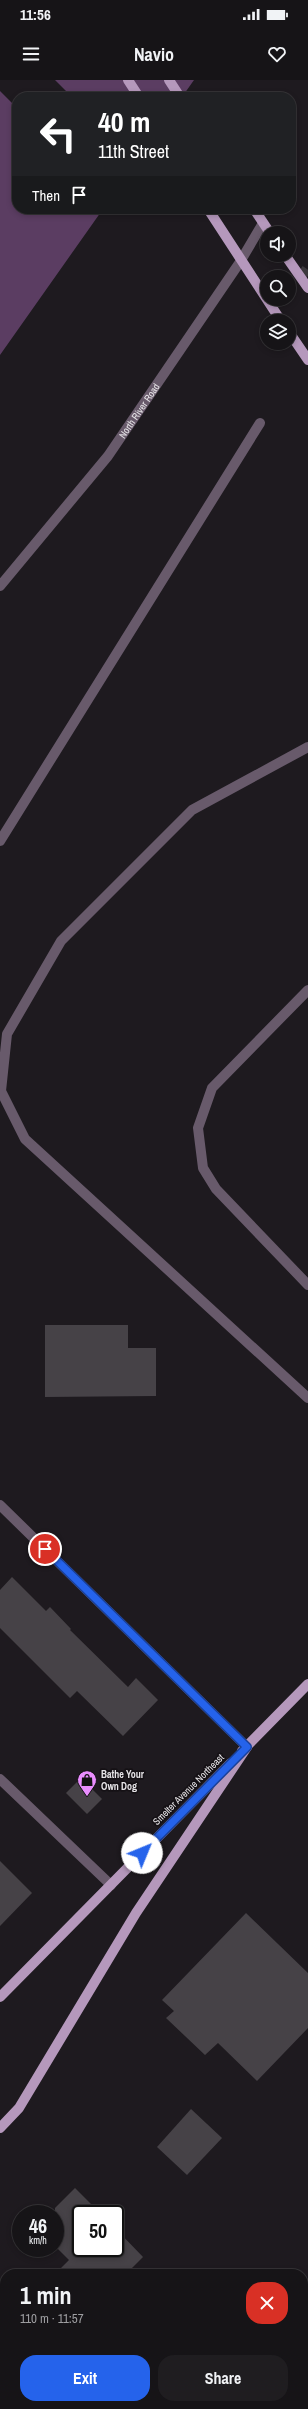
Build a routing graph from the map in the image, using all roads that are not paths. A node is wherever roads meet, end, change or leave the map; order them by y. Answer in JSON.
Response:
{"nodes":[{"id":1,"x":128,"y":80,"type":"edge"},
{"id":2,"x":169,"y":80,"type":"edge"},
{"id":3,"x":136,"y":92,"type":"edge"},
{"id":4,"x":177,"y":92,"type":"edge"},
{"id":5,"x":211,"y":214,"type":"edge"},
{"id":6,"x":257,"y":214,"type":"edge"},
{"id":7,"x":263,"y":224,"type":"joint"},
{"id":8,"x":240,"y":262,"type":"junction"},
{"id":9,"x":290,"y":262,"type":"edge"},
{"id":10,"x":308,"y":288,"type":"edge"},
{"id":11,"x":276,"y":314,"type":"edge"},
{"id":12,"x":296,"y":342,"type":"edge"},
{"id":13,"x":308,"y":360,"type":"edge"},
{"id":14,"x":260,"y":423,"type":"dead end"},
{"id":15,"x":0,"y":586,"type":"edge"},
{"id":16,"x":308,"y":747,"type":"edge"},
{"id":17,"x":0,"y":841,"type":"edge"},
{"id":18,"x":308,"y":990,"type":"edge"},
{"id":19,"x":308,"y":1285,"type":"edge"},
{"id":20,"x":308,"y":1398,"type":"edge"},
{"id":21,"x":0,"y":1505,"type":"edge"},
{"id":22,"x":308,"y":1684,"type":"edge"},
{"id":23,"x":247,"y":1747,"type":"junction"},
{"id":24,"x":0,"y":1779,"type":"edge"},
{"id":25,"x":111,"y":1885,"type":"junction"},
{"id":26,"x":0,"y":1997,"type":"edge"},
{"id":27,"x":0,"y":2128,"type":"edge"}],
"edges":[{"from":1,"to":3,"type":"main road"},
{"from":2,"to":4,"type":"main road"},
{"from":5,"to":8,"type":"main road"},
{"from":6,"to":7,"type":"main road"},
{"from":7,"to":8,"type":"street","name":"North River Road"},
{"from":8,"to":11,"type":"main road"},
{"from":8,"to":15,"type":"street","name":"North River Road"},
{"from":9,"to":10,"type":"main road"},
{"from":12,"to":13,"type":"main road"},
{"from":14,"to":17,"type":"street"},
{"from":16,"to":20,"type":"street"},
{"from":18,"to":19,"type":"street"},
{"from":21,"to":23,"type":"street"},
{"from":22,"to":23,"type":"main road","name":"Smelter Avenue Northeast"},
{"from":23,"to":25,"type":"main road","name":"Smelter Avenue Northeast"},
{"from":23,"to":27,"type":"main road"},
{"from":24,"to":25,"type":"street"},
{"from":25,"to":26,"type":"main road","name":"Smelter Avenue Northeast"}]}
